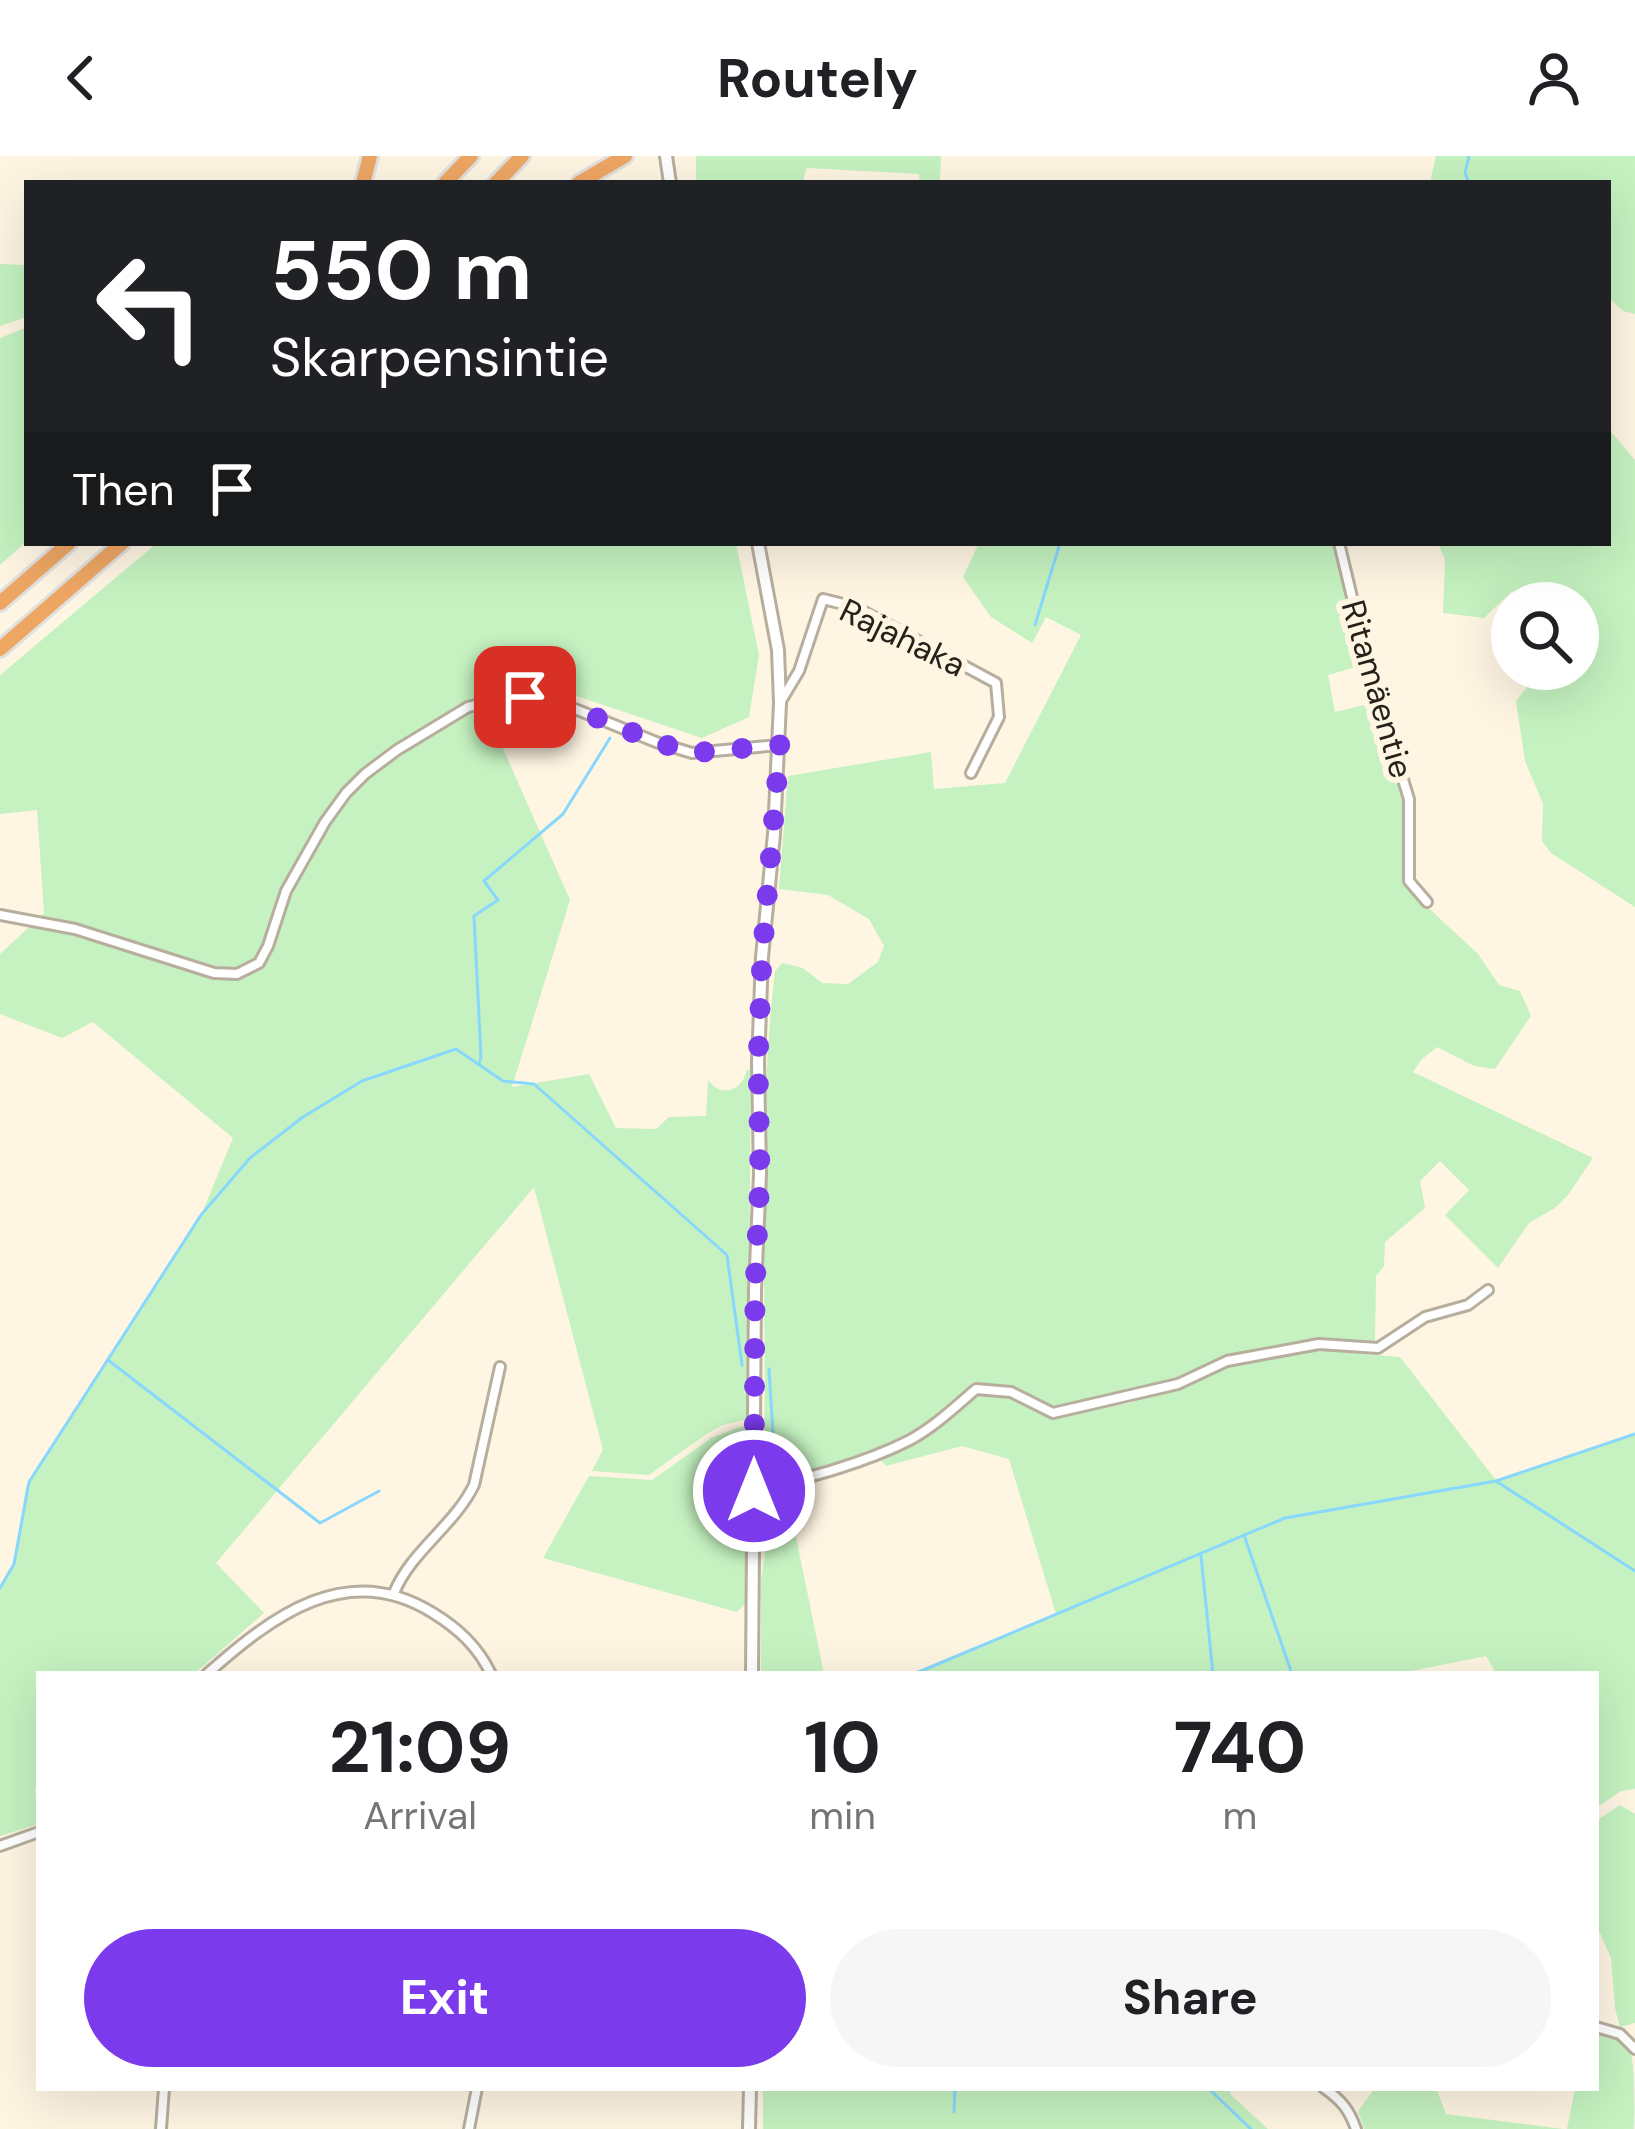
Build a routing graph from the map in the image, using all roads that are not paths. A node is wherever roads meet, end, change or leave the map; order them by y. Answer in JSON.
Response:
{"nodes":[{"id":1,"x":471,"y":156,"type":"edge"},
{"id":2,"x":522,"y":156,"type":"edge"},
{"id":3,"x":625,"y":156,"type":"edge"},
{"id":4,"x":448,"y":180,"type":"edge"},
{"id":5,"x":499,"y":180,"type":"edge"},
{"id":6,"x":584,"y":180,"type":"edge"},
{"id":7,"x":65,"y":546,"type":"edge"},
{"id":8,"x":119,"y":546,"type":"edge"},
{"id":9,"x":759,"y":546,"type":"edge"},
{"id":10,"x":1340,"y":546,"type":"edge"},
{"id":11,"x":0,"y":603,"type":"edge"},
{"id":12,"x":0,"y":649,"type":"edge"},
{"id":13,"x":780,"y":704,"type":"junction"},
{"id":14,"x":780,"y":745,"type":"junction"},
{"id":15,"x":971,"y":773,"type":"dead end"},
{"id":16,"x":1427,"y":902,"type":"dead end"},
{"id":17,"x":0,"y":915,"type":"edge"},
{"id":18,"x":1488,"y":1290,"type":"dead end"},
{"id":19,"x":500,"y":1367,"type":"dead end"},
{"id":20,"x":754,"y":1491,"type":"junction"},
{"id":21,"x":394,"y":1594,"type":"junction"},
{"id":22,"x":211,"y":1671,"type":"edge"},
{"id":23,"x":489,"y":1671,"type":"edge"},
{"id":24,"x":752,"y":1671,"type":"edge"},
{"id":25,"x":36,"y":1833,"type":"edge"},
{"id":26,"x":0,"y":1846,"type":"edge"},
{"id":27,"x":1599,"y":2028,"type":"edge"},
{"id":28,"x":1635,"y":2049,"type":"edge"},
{"id":29,"x":164,"y":2091,"type":"edge"},
{"id":30,"x":476,"y":2091,"type":"edge"},
{"id":31,"x":750,"y":2091,"type":"edge"},
{"id":32,"x":1328,"y":2091,"type":"edge"},
{"id":33,"x":160,"y":2129,"type":"edge"},
{"id":34,"x":469,"y":2129,"type":"edge"},
{"id":35,"x":749,"y":2129,"type":"edge"},
{"id":36,"x":1356,"y":2129,"type":"edge"}],
"edges":[{"from":1,"to":4,"type":"highway"},
{"from":2,"to":5,"type":"highway"},
{"from":3,"to":6,"type":"highway"},
{"from":7,"to":11,"type":"highway"},
{"from":8,"to":12,"type":"highway"},
{"from":9,"to":13,"type":"main road"},
{"from":10,"to":16,"type":"street","name":"Ritamäentie"},
{"from":13,"to":14,"type":"main road"},
{"from":13,"to":15,"type":"street","name":"Rajahaka"},
{"from":14,"to":17,"type":"street"},
{"from":14,"to":20,"type":"main road"},
{"from":18,"to":20,"type":"street"},
{"from":19,"to":21,"type":"street"},
{"from":20,"to":24,"type":"main road"},
{"from":21,"to":22,"type":"street"},
{"from":21,"to":23,"type":"street"},
{"from":25,"to":26,"type":"street"},
{"from":27,"to":28,"type":"street"},
{"from":29,"to":33,"type":"street"},
{"from":30,"to":34,"type":"street"},
{"from":31,"to":35,"type":"main road"},
{"from":32,"to":36,"type":"street"}]}
